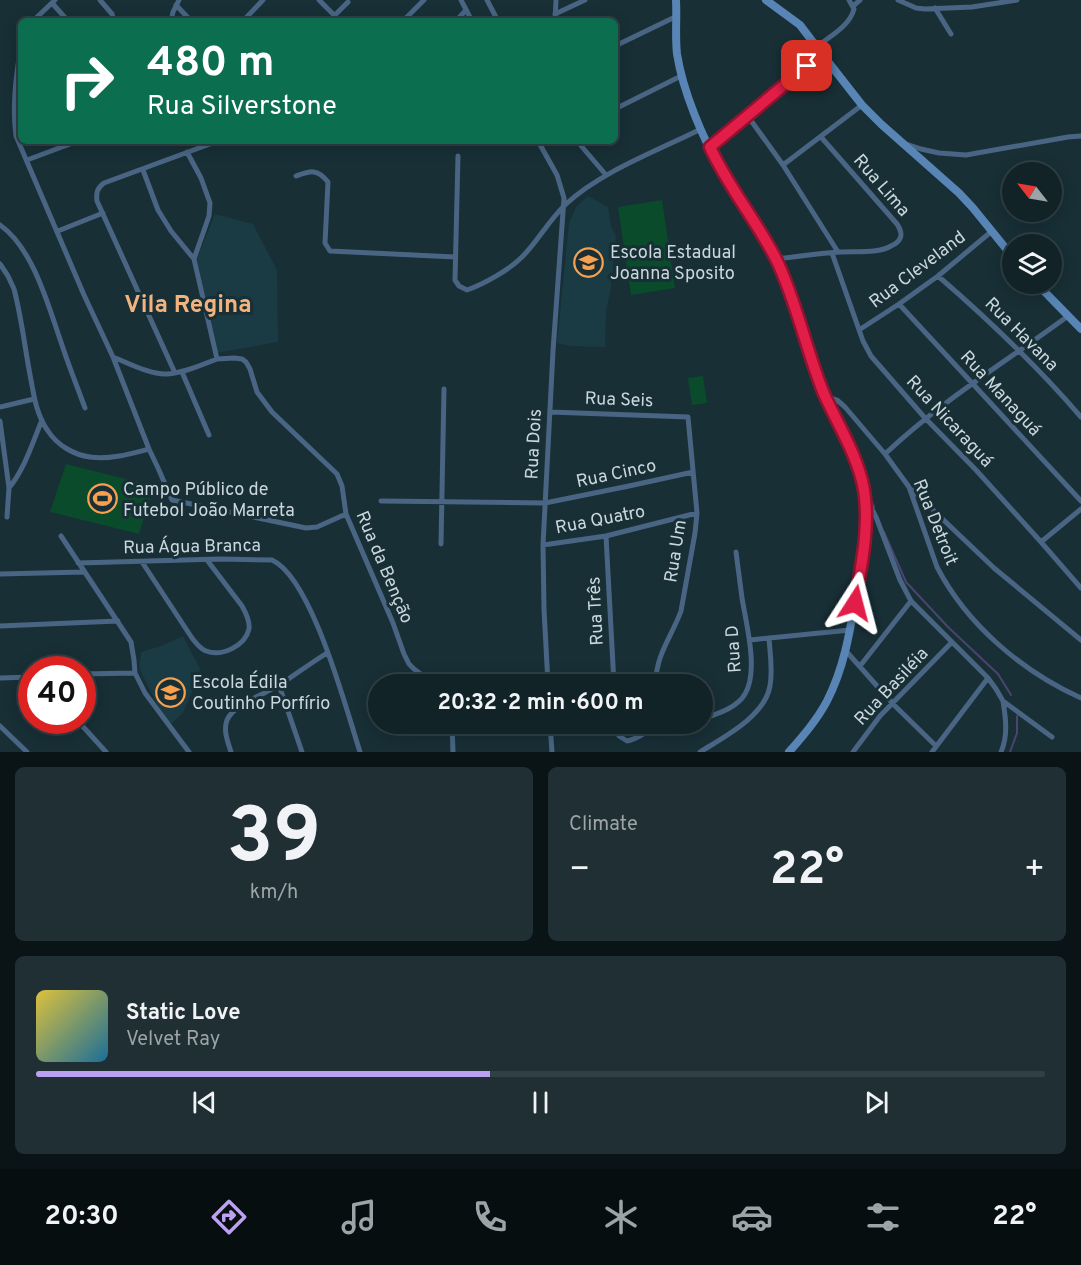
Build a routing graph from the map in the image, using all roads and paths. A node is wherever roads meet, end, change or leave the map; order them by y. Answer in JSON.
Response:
{"nodes":[{"id":1,"x":100,"y":0,"type":"edge"},
{"id":2,"x":263,"y":0,"type":"edge"},
{"id":3,"x":319,"y":0,"type":"edge"},
{"id":4,"x":424,"y":0,"type":"edge"},
{"id":5,"x":461,"y":0,"type":"edge"},
{"id":6,"x":487,"y":0,"type":"edge"},
{"id":7,"x":556,"y":0,"type":"edge"},
{"id":8,"x":585,"y":0,"type":"edge"},
{"id":9,"x":676,"y":0,"type":"edge"},
{"id":10,"x":766,"y":0,"type":"edge"},
{"id":11,"x":860,"y":0,"type":"edge"},
{"id":12,"x":898,"y":0,"type":"edge"},
{"id":13,"x":1017,"y":0,"type":"edge"},
{"id":14,"x":53,"y":2,"type":"edge"},
{"id":15,"x":177,"y":2,"type":"edge"},
{"id":16,"x":348,"y":2,"type":"dead end"},
{"id":17,"x":851,"y":3,"type":"edge"},
{"id":18,"x":935,"y":8,"type":"junction"},
{"id":19,"x":466,"y":10,"type":"junction"},
{"id":20,"x":334,"y":16,"type":"joint"},
{"id":21,"x":675,"y":17,"type":"junction"},
{"id":22,"x":36,"y":18,"type":"edge"},
{"id":23,"x":66,"y":18,"type":"edge"},
{"id":24,"x":113,"y":18,"type":"edge"},
{"id":25,"x":172,"y":18,"type":"edge"},
{"id":26,"x":189,"y":18,"type":"edge"},
{"id":27,"x":246,"y":18,"type":"edge"},
{"id":28,"x":406,"y":18,"type":"edge"},
{"id":29,"x":459,"y":18,"type":"edge"},
{"id":30,"x":470,"y":18,"type":"edge"},
{"id":31,"x":496,"y":18,"type":"edge"},
{"id":32,"x":555,"y":18,"type":"edge"},
{"id":33,"x":951,"y":34,"type":"dead end"},
{"id":34,"x":618,"y":45,"type":"edge"},
{"id":35,"x":819,"y":51,"type":"junction"},
{"id":36,"x":18,"y":74,"type":"edge"},
{"id":37,"x":681,"y":76,"type":"junction"},
{"id":38,"x":862,"y":105,"type":"junction"},
{"id":39,"x":618,"y":108,"type":"edge"},
{"id":40,"x":18,"y":110,"type":"edge"},
{"id":41,"x":14,"y":112,"type":"junction"},
{"id":42,"x":747,"y":115,"type":"junction"},
{"id":43,"x":701,"y":129,"type":"junction"},
{"id":44,"x":1081,"y":136,"type":"edge"},
{"id":45,"x":821,"y":137,"type":"junction"},
{"id":46,"x":18,"y":140,"type":"edge"},
{"id":47,"x":902,"y":142,"type":"junction"},
{"id":48,"x":20,"y":144,"type":"edge"},
{"id":49,"x":70,"y":144,"type":"edge"},
{"id":50,"x":210,"y":144,"type":"edge"},
{"id":51,"x":540,"y":144,"type":"edge"},
{"id":52,"x":580,"y":144,"type":"edge"},
{"id":53,"x":710,"y":147,"type":"junction"},
{"id":54,"x":187,"y":153,"type":"junction"},
{"id":55,"x":458,"y":156,"type":"dead end"},
{"id":56,"x":27,"y":160,"type":"junction"},
{"id":57,"x":783,"y":165,"type":"junction"},
{"id":58,"x":143,"y":170,"type":"junction"},
{"id":59,"x":606,"y":175,"type":"junction"},
{"id":60,"x":296,"y":176,"type":"dead end"},
{"id":61,"x":564,"y":205,"type":"junction"},
{"id":62,"x":103,"y":213,"type":"junction"},
{"id":63,"x":0,"y":225,"type":"edge"},
{"id":64,"x":58,"y":231,"type":"junction"},
{"id":65,"x":992,"y":231,"type":"junction"},
{"id":66,"x":1002,"y":244,"type":"edge"},
{"id":67,"x":835,"y":252,"type":"junction"},
{"id":68,"x":455,"y":257,"type":"junction"},
{"id":69,"x":194,"y":259,"type":"junction"},
{"id":70,"x":776,"y":260,"type":"junction"},
{"id":71,"x":0,"y":264,"type":"edge"},
{"id":72,"x":938,"y":276,"type":"junction"},
{"id":73,"x":1047,"y":294,"type":"edge"},
{"id":74,"x":899,"y":304,"type":"junction"},
{"id":75,"x":1068,"y":316,"type":"junction"},
{"id":76,"x":1081,"y":328,"type":"edge"},
{"id":77,"x":859,"y":330,"type":"junction"},
{"id":78,"x":1020,"y":351,"type":"junction"},
{"id":79,"x":113,"y":357,"type":"junction"},
{"id":80,"x":217,"y":359,"type":"junction"},
{"id":81,"x":182,"y":372,"type":"junction"},
{"id":82,"x":175,"y":373,"type":"junction"},
{"id":83,"x":973,"y":384,"type":"junction"},
{"id":84,"x":444,"y":389,"type":"dead end"},
{"id":85,"x":825,"y":396,"type":"junction"},
{"id":86,"x":34,"y":399,"type":"junction"},
{"id":87,"x":0,"y":407,"type":"edge"},
{"id":88,"x":85,"y":408,"type":"dead end"},
{"id":89,"x":550,"y":412,"type":"junction"},
{"id":90,"x":688,"y":417,"type":"joint"},
{"id":91,"x":1081,"y":417,"type":"edge"},
{"id":92,"x":925,"y":418,"type":"junction"},
{"id":93,"x":42,"y":420,"type":"junction"},
{"id":94,"x":0,"y":421,"type":"edge"},
{"id":95,"x":208,"y":435,"type":"dead end"},
{"id":96,"x":148,"y":449,"type":"junction"},
{"id":97,"x":885,"y":454,"type":"junction"},
{"id":98,"x":693,"y":472,"type":"junction"},
{"id":99,"x":909,"y":487,"type":"junction"},
{"id":100,"x":9,"y":488,"type":"junction"},
{"id":101,"x":864,"y":489,"type":"junction"},
{"id":102,"x":381,"y":501,"type":"dead end"},
{"id":103,"x":1081,"y":501,"type":"edge"},
{"id":104,"x":442,"y":502,"type":"junction"},
{"id":105,"x":545,"y":503,"type":"junction"},
{"id":106,"x":1081,"y":509,"type":"edge"},
{"id":107,"x":696,"y":513,"type":"junction"},
{"id":108,"x":346,"y":514,"type":"junction"},
{"id":109,"x":7,"y":518,"type":"dead end"},
{"id":110,"x":61,"y":536,"type":"dead end"},
{"id":111,"x":606,"y":536,"type":"junction"},
{"id":112,"x":1041,"y":542,"type":"junction"},
{"id":113,"x":441,"y":544,"type":"dead end"},
{"id":114,"x":543,"y":545,"type":"junction"},
{"id":115,"x":736,"y":552,"type":"dead end"},
{"id":116,"x":207,"y":560,"type":"junction"},
{"id":117,"x":142,"y":562,"type":"junction"},
{"id":118,"x":78,"y":563,"type":"junction"},
{"id":119,"x":84,"y":572,"type":"junction"},
{"id":120,"x":0,"y":574,"type":"edge"},
{"id":121,"x":1081,"y":588,"type":"edge"},
{"id":122,"x":911,"y":601,"type":"junction"},
{"id":123,"x":118,"y":621,"type":"junction"},
{"id":124,"x":0,"y":626,"type":"edge"},
{"id":125,"x":850,"y":630,"type":"junction"},
{"id":126,"x":769,"y":638,"type":"junction"},
{"id":127,"x":750,"y":640,"type":"junction"},
{"id":128,"x":1081,"y":640,"type":"edge"},
{"id":129,"x":952,"y":642,"type":"junction"},
{"id":130,"x":846,"y":651,"type":"junction"},
{"id":131,"x":327,"y":653,"type":"junction"},
{"id":132,"x":860,"y":666,"type":"junction"},
{"id":133,"x":135,"y":672,"type":"junction"},
{"id":134,"x":96,"y":673,"type":"edge"},
{"id":135,"x":421,"y":674,"type":"edge"},
{"id":136,"x":547,"y":674,"type":"edge"},
{"id":137,"x":613,"y":674,"type":"edge"},
{"id":138,"x":657,"y":674,"type":"edge"},
{"id":139,"x":18,"y":677,"type":"edge"},
{"id":140,"x":0,"y":678,"type":"edge"},
{"id":141,"x":988,"y":678,"type":"junction"},
{"id":142,"x":279,"y":685,"type":"junction"},
{"id":143,"x":1081,"y":698,"type":"edge"},
{"id":144,"x":1003,"y":701,"type":"junction"},
{"id":145,"x":893,"y":704,"type":"junction"},
{"id":146,"x":713,"y":716,"type":"edge"},
{"id":147,"x":0,"y":726,"type":"edge"},
{"id":148,"x":90,"y":734,"type":"edge"},
{"id":149,"x":452,"y":734,"type":"edge"},
{"id":150,"x":551,"y":734,"type":"edge"},
{"id":151,"x":619,"y":734,"type":"edge"},
{"id":152,"x":644,"y":734,"type":"edge"},
{"id":153,"x":1052,"y":737,"type":"dead end"},
{"id":154,"x":936,"y":746,"type":"junction"},
{"id":155,"x":27,"y":752,"type":"edge"},
{"id":156,"x":106,"y":752,"type":"edge"},
{"id":157,"x":189,"y":752,"type":"edge"},
{"id":158,"x":231,"y":752,"type":"edge"},
{"id":159,"x":302,"y":752,"type":"edge"},
{"id":160,"x":360,"y":752,"type":"edge"},
{"id":161,"x":453,"y":752,"type":"edge"},
{"id":162,"x":552,"y":752,"type":"edge"},
{"id":163,"x":700,"y":752,"type":"edge"},
{"id":164,"x":789,"y":752,"type":"edge"},
{"id":165,"x":853,"y":752,"type":"edge"},
{"id":166,"x":932,"y":752,"type":"edge"},
{"id":167,"x":1001,"y":752,"type":"edge"}],
"edges":[{"from":1,"to":24,"type":"street"},
{"from":2,"to":27,"type":"street"},
{"from":3,"to":20,"type":"street"},
{"from":4,"to":28,"type":"street"},
{"from":5,"to":19,"type":"street"},
{"from":6,"to":31,"type":"street"},
{"from":7,"to":32,"type":"street"},
{"from":8,"to":32,"type":"street"},
{"from":9,"to":21,"type":"street"},
{"from":10,"to":35,"type":"street"},
{"from":11,"to":17,"type":"street"},
{"from":12,"to":18,"type":"street"},
{"from":13,"to":18,"type":"street"},
{"from":14,"to":22,"type":"street"},
{"from":14,"to":23,"type":"street"},
{"from":15,"to":25,"type":"street"},
{"from":15,"to":26,"type":"street"},
{"from":16,"to":20,"type":"street"},
{"from":17,"to":35,"type":"street"},
{"from":18,"to":33,"type":"street"},
{"from":19,"to":29,"type":"street"},
{"from":19,"to":30,"type":"street"},
{"from":21,"to":34,"type":"street"},
{"from":21,"to":37,"type":"street"},
{"from":35,"to":38,"type":"street"},
{"from":35,"to":42,"type":"street"},
{"from":36,"to":41,"type":"street"},
{"from":37,"to":39,"type":"street"},
{"from":37,"to":43,"type":"street"},
{"from":38,"to":45,"type":"street"},
{"from":38,"to":47,"type":"street"},
{"from":40,"to":41,"type":"street"},
{"from":41,"to":46,"type":"street"},
{"from":42,"to":53,"type":"street"},
{"from":42,"to":57,"type":"street","name":"Rua Nicaraguá"},
{"from":43,"to":53,"type":"street"},
{"from":43,"to":59,"type":"street"},
{"from":44,"to":47,"type":"street"},
{"from":45,"to":57,"type":"street"},
{"from":45,"to":67,"type":"street","name":"Rua Lima"},
{"from":47,"to":65,"type":"street"},
{"from":48,"to":56,"type":"street"},
{"from":49,"to":56,"type":"street"},
{"from":50,"to":54,"type":"street"},
{"from":51,"to":61,"type":"street","name":"Rua Dois"},
{"from":52,"to":59,"type":"street"},
{"from":53,"to":70,"type":"street"},
{"from":54,"to":58,"type":"street"},
{"from":54,"to":69,"type":"street"},
{"from":55,"to":68,"type":"street"},
{"from":56,"to":64,"type":"street"},
{"from":57,"to":67,"type":"street","name":"Rua Nicaraguá"},
{"from":58,"to":62,"type":"street"},
{"from":58,"to":69,"type":"street"},
{"from":59,"to":61,"type":"street"},
{"from":60,"to":68,"type":"street"},
{"from":61,"to":68,"type":"street"},
{"from":61,"to":89,"type":"street","name":"Rua Dois"},
{"from":62,"to":64,"type":"street"},
{"from":62,"to":82,"type":"street"},
{"from":63,"to":88,"type":"street"},
{"from":64,"to":79,"type":"street"},
{"from":65,"to":66,"type":"street"},
{"from":65,"to":72,"type":"street","name":"Rua Cleveland"},
{"from":67,"to":70,"type":"street","name":"Rua Lima"},
{"from":67,"to":77,"type":"street","name":"Rua Nicaraguá"},
{"from":69,"to":80,"type":"street"},
{"from":70,"to":85,"type":"street"},
{"from":71,"to":86,"type":"street"},
{"from":72,"to":74,"type":"street","name":"Rua Cleveland"},
{"from":72,"to":78,"type":"street","name":"Rua Havana"},
{"from":73,"to":75,"type":"street"},
{"from":74,"to":77,"type":"street","name":"Rua Cleveland"},
{"from":74,"to":83,"type":"street","name":"Rua Managuá"},
{"from":75,"to":76,"type":"street"},
{"from":75,"to":78,"type":"street"},
{"from":77,"to":92,"type":"street","name":"Rua Nicaraguá"},
{"from":78,"to":83,"type":"street"},
{"from":78,"to":91,"type":"street","name":"Rua Havana"},
{"from":79,"to":82,"type":"street"},
{"from":79,"to":96,"type":"street"},
{"from":80,"to":81,"type":"street"},
{"from":80,"to":108,"type":"street","name":"Rua da Benção"},
{"from":81,"to":82,"type":"street"},
{"from":81,"to":95,"type":"street"},
{"from":83,"to":92,"type":"street"},
{"from":83,"to":103,"type":"street","name":"Rua Managuá"},
{"from":84,"to":104,"type":"street"},
{"from":85,"to":97,"type":"street","name":"Rua Detroit"},
{"from":85,"to":101,"type":"street"},
{"from":86,"to":87,"type":"street"},
{"from":86,"to":93,"type":"street"},
{"from":89,"to":90,"type":"street","name":"Rua Seis"},
{"from":89,"to":105,"type":"street","name":"Rua Dois"},
{"from":90,"to":98,"type":"street","name":"Rua Um"},
{"from":92,"to":97,"type":"street"},
{"from":92,"to":112,"type":"street","name":"Rua Nicaraguá"},
{"from":93,"to":96,"type":"street"},
{"from":93,"to":100,"type":"street"},
{"from":94,"to":100,"type":"street"},
{"from":96,"to":108,"type":"street"},
{"from":97,"to":99,"type":"street","name":"Rua Detroit"},
{"from":98,"to":105,"type":"street","name":"Rua Cinco"},
{"from":98,"to":107,"type":"street","name":"Rua Um"},
{"from":99,"to":128,"type":"street"},
{"from":99,"to":143,"type":"street","name":"Rua Detroit"},
{"from":100,"to":109,"type":"street"},
{"from":101,"to":122,"type":"street"},
{"from":101,"to":125,"type":"street"},
{"from":102,"to":104,"type":"street","name":"Rua Cinco"},
{"from":104,"to":105,"type":"street","name":"Rua Cinco"},
{"from":104,"to":113,"type":"street"},
{"from":105,"to":114,"type":"street","name":"Rua Dois"},
{"from":106,"to":112,"type":"street"},
{"from":107,"to":111,"type":"street","name":"Rua Quatro"},
{"from":107,"to":138,"type":"street","name":"Rua Um"},
{"from":108,"to":135,"type":"street","name":"Rua da Benção"},
{"from":110,"to":118,"type":"street"},
{"from":111,"to":114,"type":"street","name":"Rua Quatro"},
{"from":111,"to":137,"type":"street","name":"Rua Três"},
{"from":112,"to":121,"type":"street","name":"Rua Nicaraguá"},
{"from":114,"to":136,"type":"street","name":"Rua Dois"},
{"from":115,"to":127,"type":"street","name":"Rua D"},
{"from":116,"to":117,"type":"street","name":"Rua Água Branca"},
{"from":116,"to":117,"type":"street"},
{"from":116,"to":131,"type":"street","name":"Rua Água Branca"},
{"from":117,"to":118,"type":"street","name":"Rua Água Branca"},
{"from":118,"to":119,"type":"street"},
{"from":119,"to":120,"type":"street"},
{"from":119,"to":123,"type":"street"},
{"from":122,"to":129,"type":"street"},
{"from":122,"to":132,"type":"street"},
{"from":123,"to":124,"type":"street"},
{"from":123,"to":133,"type":"street"},
{"from":125,"to":126,"type":"street"},
{"from":125,"to":130,"type":"street"},
{"from":126,"to":127,"type":"street"},
{"from":126,"to":163,"type":"street"},
{"from":127,"to":146,"type":"street","name":"Rua D"},
{"from":129,"to":141,"type":"street"},
{"from":129,"to":145,"type":"street","name":"Rua Basiléia"},
{"from":130,"to":132,"type":"street"},
{"from":130,"to":164,"type":"street"},
{"from":131,"to":142,"type":"street"},
{"from":131,"to":160,"type":"street","name":"Rua Água Branca"},
{"from":132,"to":145,"type":"street"},
{"from":133,"to":134,"type":"street"},
{"from":133,"to":157,"type":"street"},
{"from":139,"to":140,"type":"street"},
{"from":141,"to":144,"type":"street"},
{"from":141,"to":154,"type":"street"},
{"from":142,"to":158,"type":"street"},
{"from":142,"to":159,"type":"street"},
{"from":144,"to":153,"type":"street"},
{"from":144,"to":167,"type":"street"},
{"from":145,"to":154,"type":"street"},
{"from":145,"to":165,"type":"street","name":"Rua Basiléia"},
{"from":147,"to":155,"type":"street"},
{"from":148,"to":156,"type":"street"},
{"from":149,"to":161,"type":"street"},
{"from":150,"to":162,"type":"street"},
{"from":151,"to":152,"type":"street"},
{"from":154,"to":166,"type":"street"}]}
